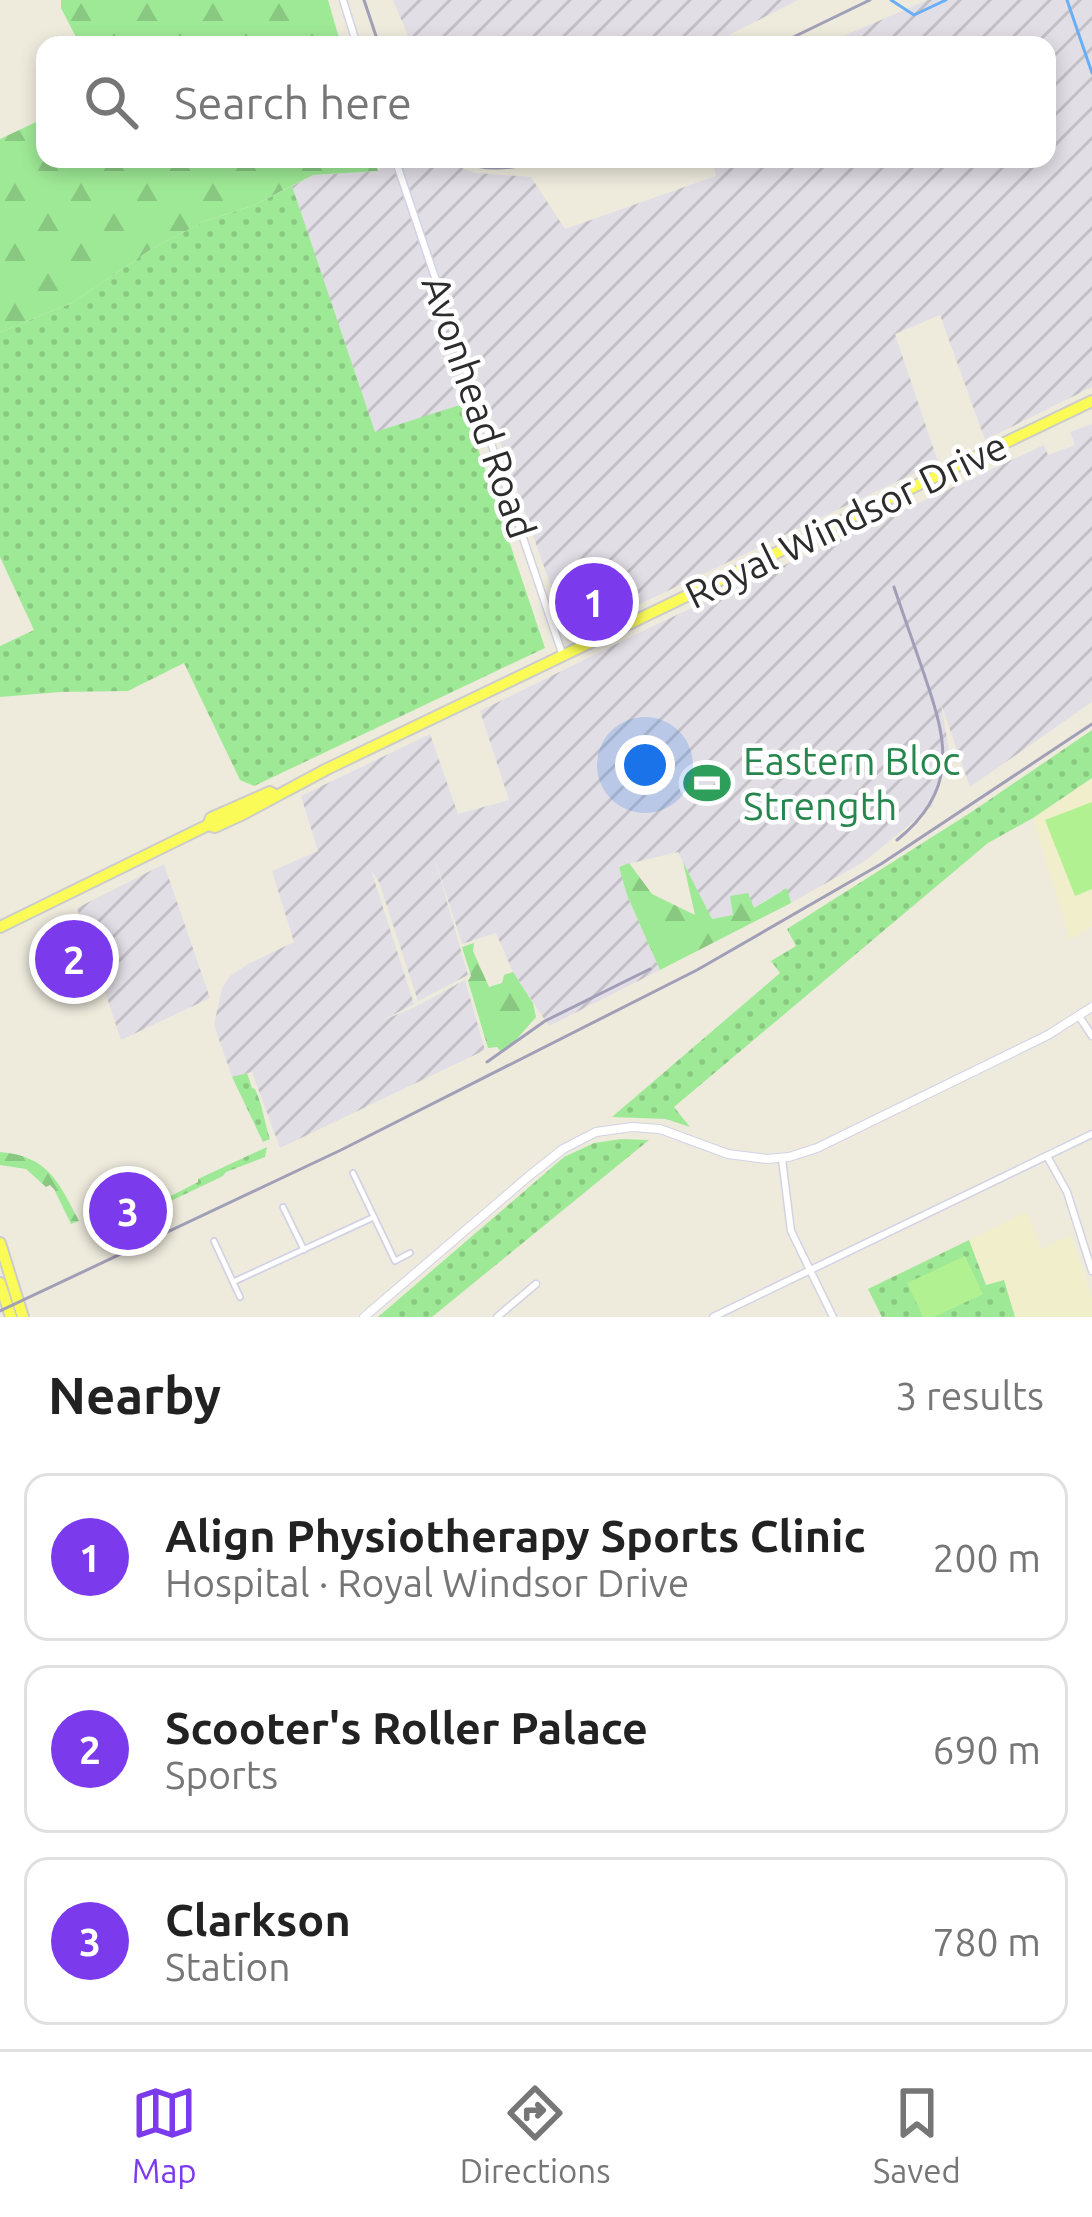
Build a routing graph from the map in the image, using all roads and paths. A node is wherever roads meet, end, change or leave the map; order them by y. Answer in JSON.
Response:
{"nodes":[{"id":1,"x":344,"y":0,"type":"edge"},
{"id":2,"x":354,"y":36,"type":"edge"},
{"id":3,"x":398,"y":168,"type":"edge"},
{"id":4,"x":1092,"y":401,"type":"edge"},
{"id":5,"x":563,"y":656,"type":"junction"},
{"id":6,"x":4,"y":928,"type":"edge"},
{"id":7,"x":1092,"y":1007,"type":"edge"},
{"id":8,"x":1079,"y":1016,"type":"junction"},
{"id":9,"x":1092,"y":1036,"type":"edge"},
{"id":10,"x":1092,"y":1134,"type":"edge"},
{"id":11,"x":1047,"y":1156,"type":"junction"},
{"id":12,"x":782,"y":1159,"type":"junction"},
{"id":13,"x":352,"y":1173,"type":"dead end"},
{"id":14,"x":283,"y":1207,"type":"dead end"},
{"id":15,"x":374,"y":1217,"type":"junction"},
{"id":16,"x":214,"y":1240,"type":"dead end"},
{"id":17,"x":0,"y":1244,"type":"edge"},
{"id":18,"x":304,"y":1250,"type":"junction"},
{"id":19,"x":410,"y":1253,"type":"dead end"},
{"id":20,"x":296,"y":1254,"type":"junction"},
{"id":21,"x":301,"y":1265,"type":"dead end"},
{"id":22,"x":809,"y":1271,"type":"junction"},
{"id":23,"x":1092,"y":1271,"type":"edge"},
{"id":24,"x":233,"y":1282,"type":"junction"},
{"id":25,"x":0,"y":1283,"type":"edge"},
{"id":26,"x":536,"y":1285,"type":"dead end"},
{"id":27,"x":240,"y":1297,"type":"dead end"},
{"id":28,"x":503,"y":1315,"type":"edge"},
{"id":29,"x":11,"y":1317,"type":"edge"},
{"id":30,"x":23,"y":1317,"type":"edge"},
{"id":31,"x":364,"y":1317,"type":"edge"},
{"id":32,"x":713,"y":1317,"type":"edge"},
{"id":33,"x":833,"y":1317,"type":"edge"}],
"edges":[{"from":1,"to":2,"type":"street"},
{"from":3,"to":5,"type":"street","name":"Avonhead Road"},
{"from":4,"to":5,"type":"main road","name":"Royal Windsor Drive"},
{"from":5,"to":6,"type":"main road","name":"Royal Windsor Drive"},
{"from":7,"to":8,"type":"street"},
{"from":8,"to":9,"type":"street"},
{"from":8,"to":12,"type":"street"},
{"from":10,"to":11,"type":"street"},
{"from":11,"to":22,"type":"street"},
{"from":11,"to":23,"type":"street"},
{"from":12,"to":22,"type":"street"},
{"from":12,"to":31,"type":"street"},
{"from":13,"to":15,"type":"street"},
{"from":14,"to":18,"type":"street"},
{"from":15,"to":18,"type":"street"},
{"from":15,"to":19,"type":"street"},
{"from":16,"to":24,"type":"street"},
{"from":17,"to":30,"type":"main road"},
{"from":18,"to":20,"type":"street"},
{"from":20,"to":21,"type":"street"},
{"from":20,"to":24,"type":"street"},
{"from":22,"to":32,"type":"street"},
{"from":22,"to":33,"type":"street"},
{"from":24,"to":27,"type":"street"},
{"from":25,"to":29,"type":"main road"},
{"from":26,"to":28,"type":"street"}]}
